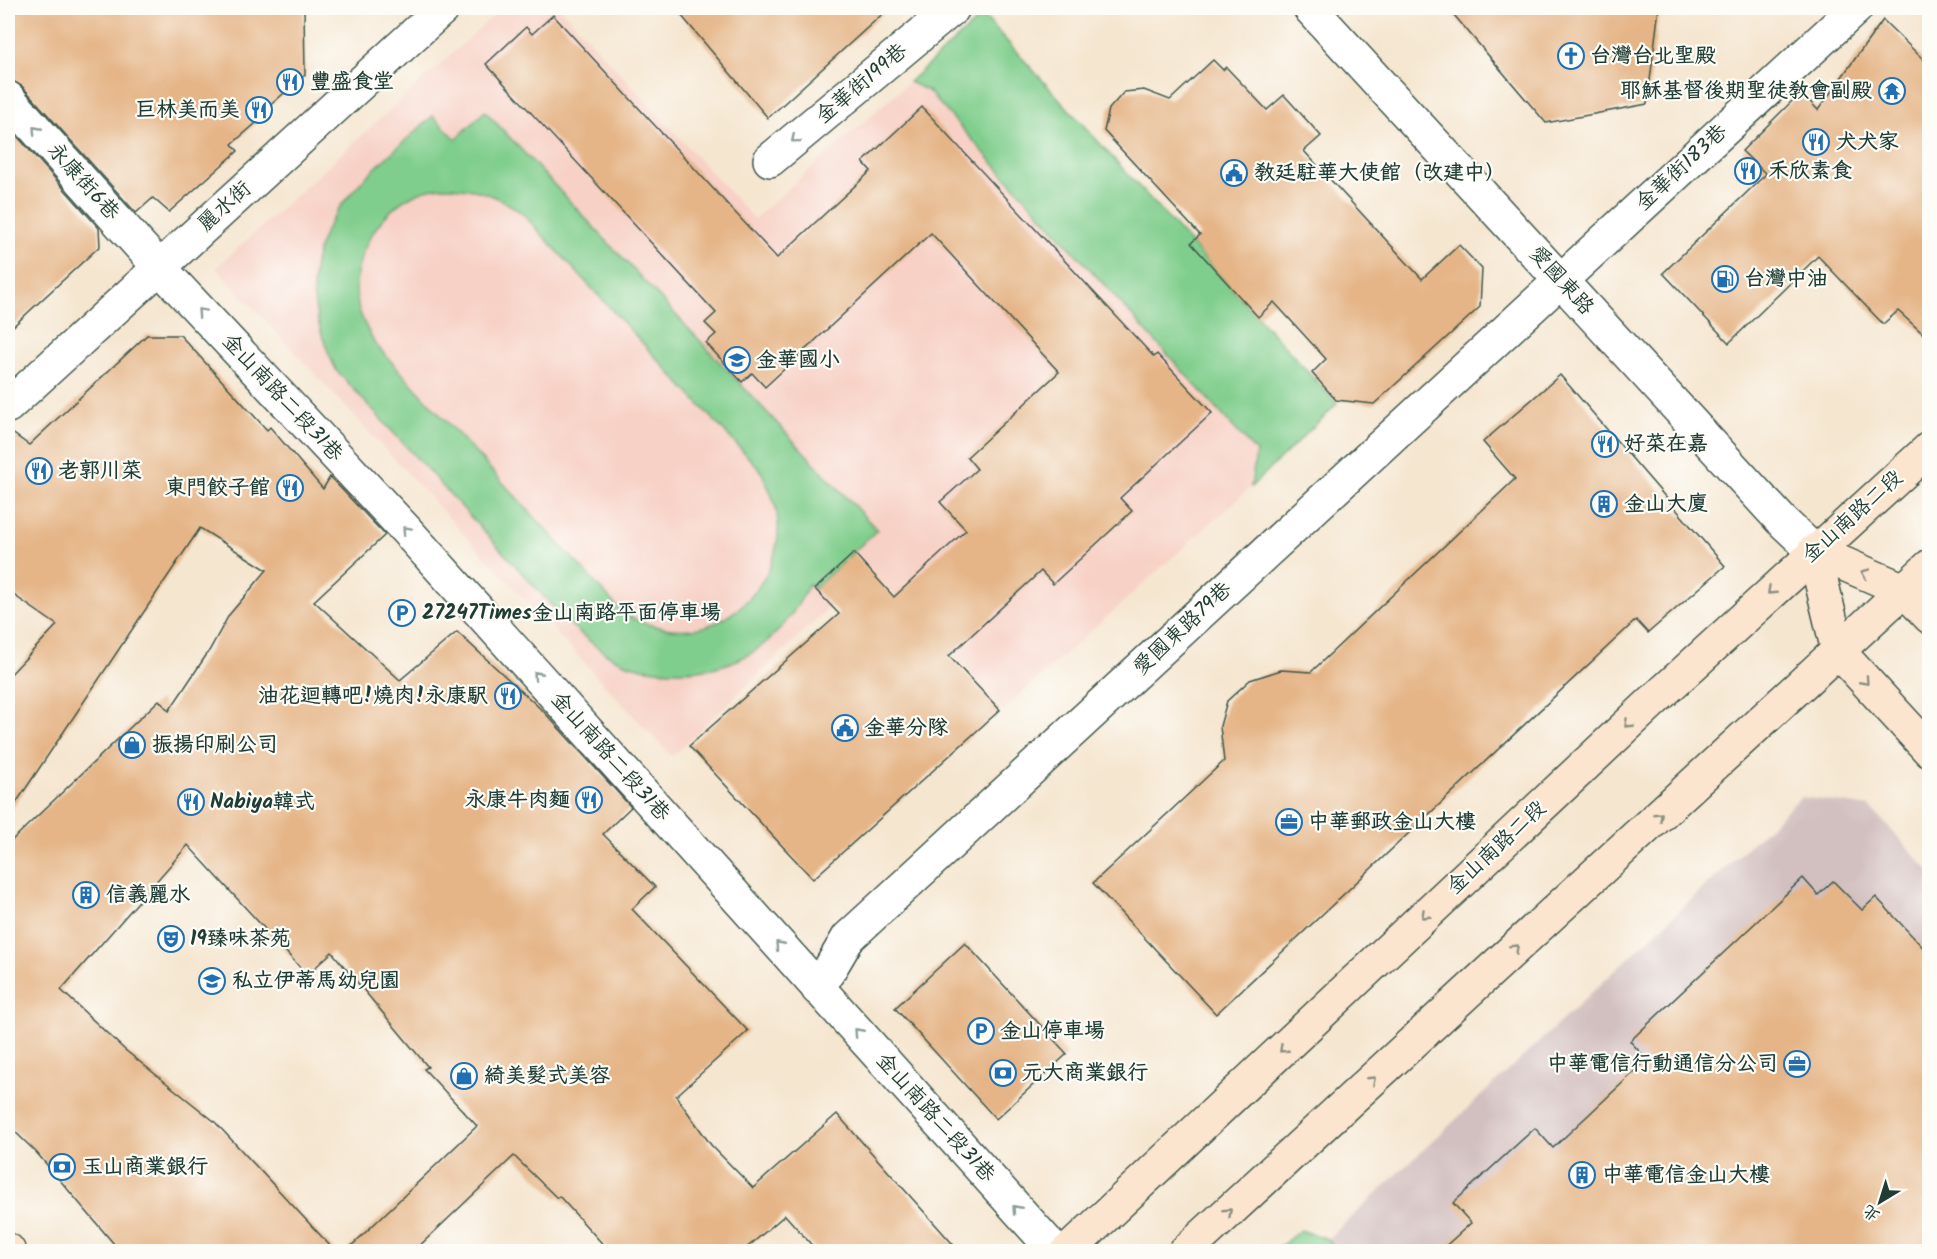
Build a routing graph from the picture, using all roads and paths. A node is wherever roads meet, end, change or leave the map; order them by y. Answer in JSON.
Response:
{"nodes":[{"id":1,"x":443,"y":8,"type":"edge"},
{"id":2,"x":953,"y":8,"type":"edge"},
{"id":3,"x":1310,"y":8,"type":"edge"},
{"id":4,"x":1856,"y":8,"type":"edge"},
{"id":5,"x":8,"y":98,"type":"edge"},
{"id":6,"x":770,"y":160,"type":"dead end"},
{"id":7,"x":159,"y":267,"type":"junction"},
{"id":8,"x":1561,"y":280,"type":"junction"},
{"id":9,"x":8,"y":406,"type":"edge"},
{"id":10,"x":1929,"y":448,"type":"edge"},
{"id":11,"x":1814,"y":551,"type":"junction"},
{"id":12,"x":1929,"y":566,"type":"edge"},
{"id":13,"x":1904,"y":590,"type":"junction"},
{"id":14,"x":1929,"y":617,"type":"edge"},
{"id":15,"x":1838,"y":651,"type":"junction"},
{"id":16,"x":1929,"y":751,"type":"edge"},
{"id":17,"x":818,"y":989,"type":"junction"},
{"id":18,"x":1056,"y":1251,"type":"edge"},
{"id":19,"x":1067,"y":1251,"type":"edge"},
{"id":20,"x":1185,"y":1251,"type":"edge"}],
"edges":[{"from":1,"to":7,"type":"street","name":"麗水街"},
{"from":2,"to":6,"type":"street","name":"金華街199巷","one_way":true},
{"from":3,"to":8,"type":"street","name":"愛國東路"},
{"from":4,"to":8,"type":"street","name":"金華街183巷"},
{"from":7,"to":5,"type":"street","name":"永康街6巷","one_way":true},
{"from":7,"to":9,"type":"street","name":"麗水街"},
{"from":17,"to":7,"type":"street","name":"金山南路二段31巷","one_way":true},
{"from":8,"to":11,"type":"street","name":"愛國東路"},
{"from":8,"to":17,"type":"street","name":"愛國東路79巷"},
{"from":10,"to":11,"type":"main road","name":"金山南路二段"},
{"from":13,"to":11,"type":"main road","name":"愛國東路","one_way":true},
{"from":11,"to":15,"type":"main road"},
{"from":11,"to":19,"type":"main road","name":"金山南路二段","one_way":true},
{"from":12,"to":13,"type":"main road"},
{"from":13,"to":14,"type":"main road","name":"愛國東路"},
{"from":13,"to":15,"type":"main road"},
{"from":15,"to":16,"type":"main road","one_way":true},
{"from":20,"to":15,"type":"main road","one_way":true},
{"from":18,"to":17,"type":"street","name":"金山南路二段31巷","one_way":true}]}
